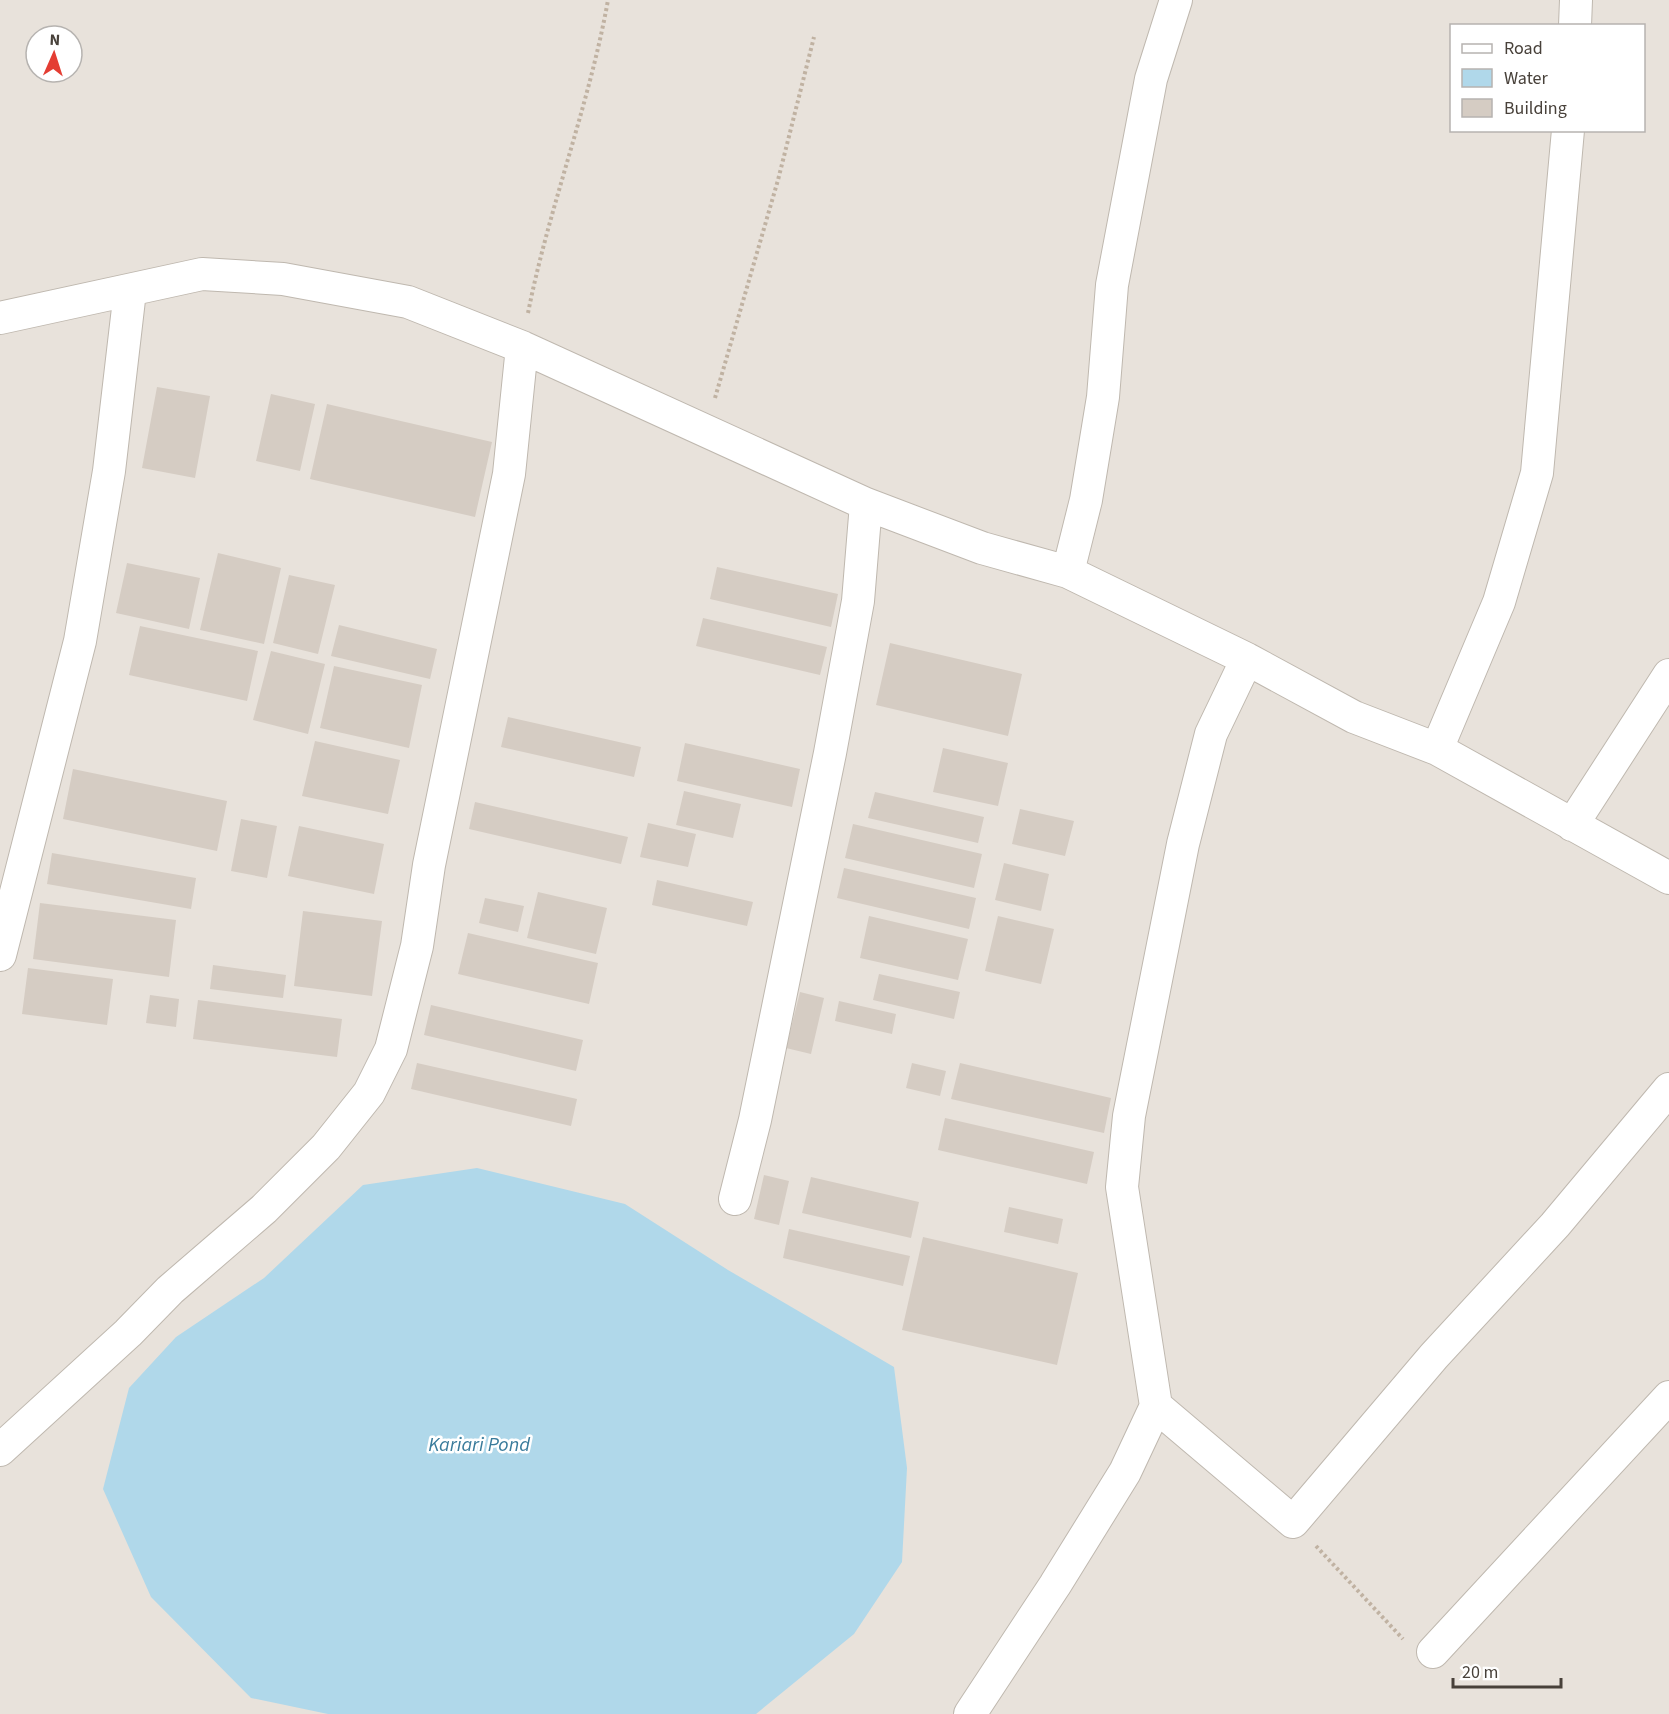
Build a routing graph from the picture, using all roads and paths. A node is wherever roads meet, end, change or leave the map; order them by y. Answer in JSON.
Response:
{"nodes":[{"id":1,"x":608,"y":0,"type":"edge"},
{"id":2,"x":1176,"y":0,"type":"edge"},
{"id":3,"x":1576,"y":0,"type":"edge"},
{"id":4,"x":1575,"y":24,"type":"edge"},
{"id":5,"x":814,"y":37,"type":"dead end"},
{"id":6,"x":1568,"y":132,"type":"edge"},
{"id":7,"x":130,"y":291,"type":"junction"},
{"id":8,"x":0,"y":318,"type":"edge"},
{"id":9,"x":522,"y":347,"type":"junction"},
{"id":10,"x":706,"y":431,"type":"junction"},
{"id":11,"x":866,"y":504,"type":"junction"},
{"id":12,"x":1068,"y":572,"type":"junction"},
{"id":13,"x":1247,"y":659,"type":"junction"},
{"id":14,"x":1669,"y":675,"type":"edge"},
{"id":15,"x":1437,"y":749,"type":"junction"},
{"id":16,"x":1572,"y":825,"type":"junction"},
{"id":17,"x":1669,"y":878,"type":"edge"},
{"id":18,"x":0,"y":956,"type":"edge"},
{"id":19,"x":1669,"y":1089,"type":"edge"},
{"id":20,"x":735,"y":1199,"type":"dead end"},
{"id":21,"x":1669,"y":1397,"type":"edge"},
{"id":22,"x":1156,"y":1406,"type":"junction"},
{"id":23,"x":0,"y":1450,"type":"edge"},
{"id":24,"x":1293,"y":1522,"type":"junction"},
{"id":25,"x":1433,"y":1652,"type":"joint"},
{"id":26,"x":970,"y":1714,"type":"edge"}],
"edges":[{"from":1,"to":9,"type":"path"},
{"from":2,"to":12,"type":"street"},
{"from":3,"to":4,"type":"street"},
{"from":5,"to":10,"type":"path"},
{"from":6,"to":15,"type":"street"},
{"from":7,"to":8,"type":"street"},
{"from":7,"to":9,"type":"street"},
{"from":7,"to":18,"type":"street"},
{"from":9,"to":10,"type":"street"},
{"from":9,"to":23,"type":"street"},
{"from":10,"to":11,"type":"street"},
{"from":11,"to":12,"type":"street"},
{"from":11,"to":20,"type":"street"},
{"from":12,"to":13,"type":"street"},
{"from":13,"to":15,"type":"street"},
{"from":13,"to":22,"type":"street"},
{"from":14,"to":16,"type":"street"},
{"from":15,"to":16,"type":"street"},
{"from":16,"to":17,"type":"street"},
{"from":19,"to":24,"type":"street"},
{"from":21,"to":25,"type":"street"},
{"from":22,"to":24,"type":"street"},
{"from":22,"to":26,"type":"street"},
{"from":24,"to":25,"type":"path"}]}
